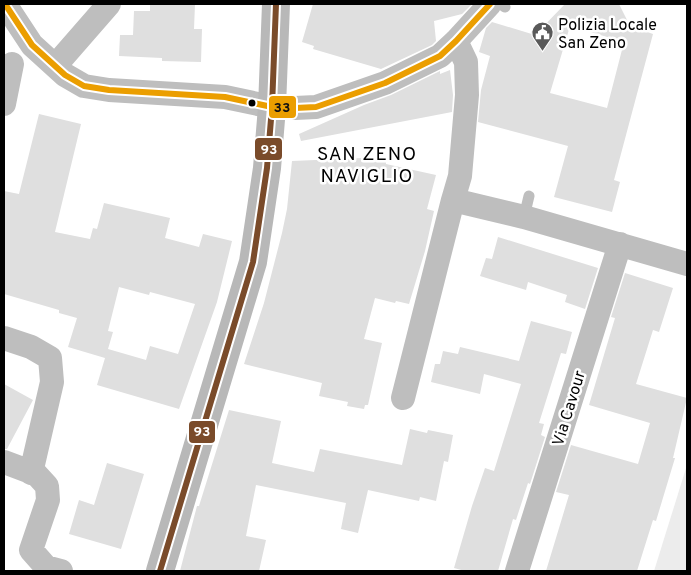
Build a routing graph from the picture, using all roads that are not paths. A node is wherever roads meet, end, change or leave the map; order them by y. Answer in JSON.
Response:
{"nodes":[{"id":1,"x":6,"y":4,"type":"edge"},
{"id":2,"x":109,"y":4,"type":"edge"},
{"id":3,"x":276,"y":4,"type":"edge"},
{"id":4,"x":499,"y":5,"type":"edge"},
{"id":5,"x":456,"y":41,"type":"junction"},
{"id":6,"x":32,"y":45,"type":"junction"},
{"id":7,"x":8,"y":66,"type":"edge"},
{"id":8,"x":55,"y":66,"type":"junction"},
{"id":9,"x":4,"y":104,"type":"edge"},
{"id":10,"x":272,"y":107,"type":"junction"},
{"id":11,"x":453,"y":200,"type":"junction"},
{"id":12,"x":620,"y":244,"type":"junction"},
{"id":13,"x":687,"y":264,"type":"edge"},
{"id":14,"x":4,"y":338,"type":"edge"},
{"id":15,"x":403,"y":398,"type":"dead end"},
{"id":16,"x":4,"y":462,"type":"edge"},
{"id":17,"x":32,"y":472,"type":"junction"},
{"id":18,"x":61,"y":571,"type":"edge"},
{"id":19,"x":160,"y":571,"type":"edge"},
{"id":20,"x":517,"y":571,"type":"edge"}],
"edges":[{"from":1,"to":6,"type":"street"},
{"from":2,"to":8,"type":"street"},
{"from":3,"to":10,"type":"main road"},
{"from":4,"to":5,"type":"street"},
{"from":5,"to":10,"type":"street"},
{"from":5,"to":11,"type":"street"},
{"from":6,"to":7,"type":"street"},
{"from":6,"to":8,"type":"street"},
{"from":7,"to":9,"type":"street"},
{"from":8,"to":10,"type":"street"},
{"from":10,"to":19,"type":"main road"},
{"from":11,"to":12,"type":"street"},
{"from":11,"to":15,"type":"street"},
{"from":12,"to":13,"type":"street"},
{"from":12,"to":20,"type":"street","name":"Via Cavour"},
{"from":14,"to":17,"type":"street"},
{"from":16,"to":17,"type":"street"},
{"from":17,"to":18,"type":"street"}]}
